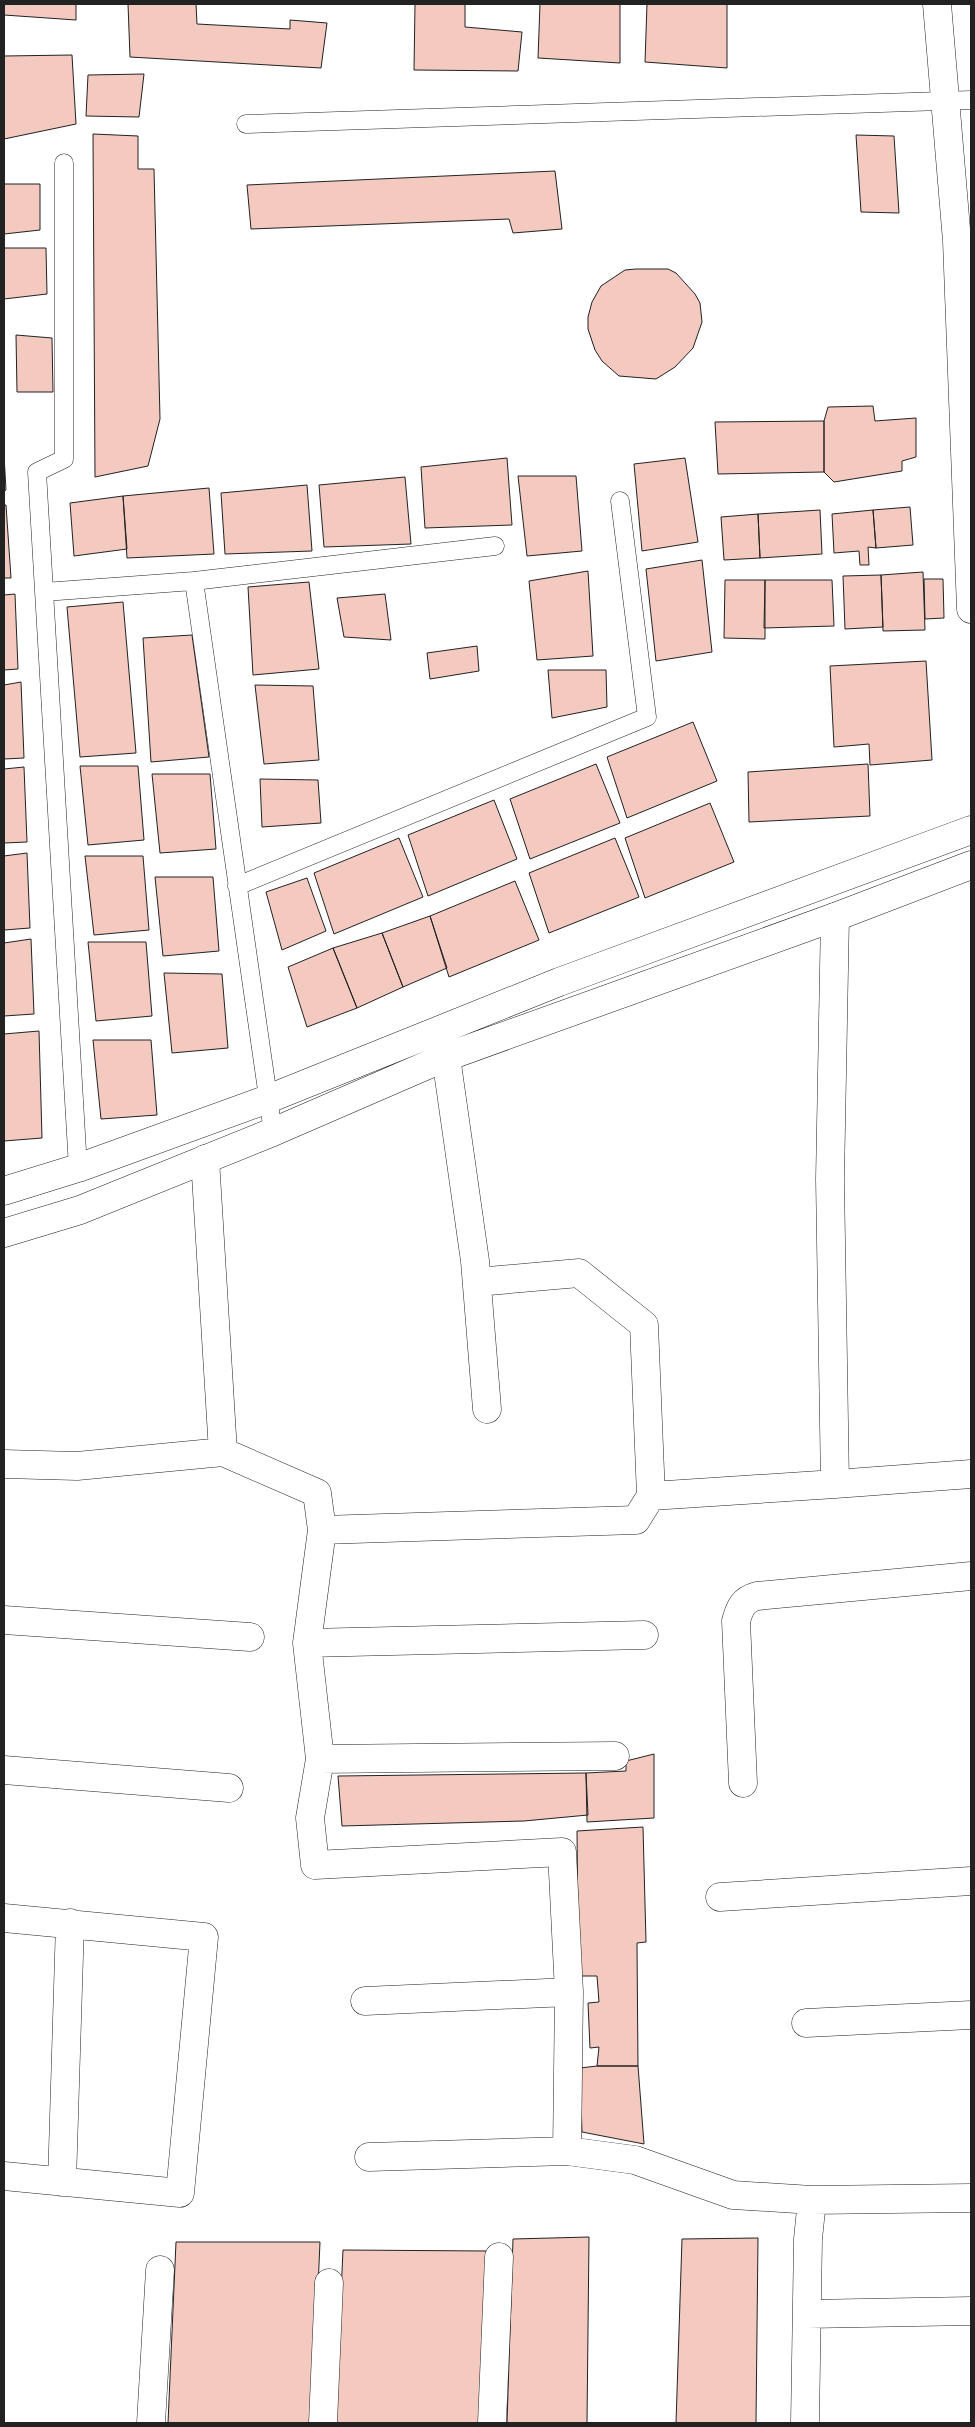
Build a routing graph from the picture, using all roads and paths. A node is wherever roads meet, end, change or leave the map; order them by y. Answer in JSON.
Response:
{"nodes":[{"id":1,"x":938,"y":4,"type":"edge"},
{"id":2,"x":958,"y":101,"type":"edge"},
{"id":3,"x":246,"y":124,"type":"dead end"},
{"id":4,"x":64,"y":162,"type":"dead end"},
{"id":5,"x":620,"y":500,"type":"dead end"},
{"id":6,"x":495,"y":546,"type":"dead end"},
{"id":7,"x":194,"y":581,"type":"junction"},
{"id":8,"x":44,"y":592,"type":"junction"},
{"id":9,"x":971,"y":609,"type":"edge"},
{"id":10,"x":971,"y":830,"type":"edge"},
{"id":11,"x":971,"y":856,"type":"edge"},
{"id":12,"x":971,"y":865,"type":"edge"},
{"id":13,"x":237,"y":886,"type":"junction"},
{"id":14,"x":835,"y":917,"type":"junction"},
{"id":15,"x":446,"y":1057,"type":"junction"},
{"id":16,"x":268,"y":1099,"type":"junction"},
{"id":17,"x":274,"y":1132,"type":"junction"},
{"id":18,"x":205,"y":1159,"type":"junction"},
{"id":19,"x":78,"y":1168,"type":"junction"},
{"id":20,"x":4,"y":1191,"type":"edge"},
{"id":21,"x":4,"y":1233,"type":"edge"},
{"id":22,"x":477,"y":1282,"type":"junction"},
{"id":23,"x":487,"y":1409,"type":"dead end"},
{"id":24,"x":223,"y":1452,"type":"junction"},
{"id":25,"x":4,"y":1464,"type":"edge"},
{"id":26,"x":971,"y":1474,"type":"edge"},
{"id":27,"x":835,"y":1484,"type":"junction"},
{"id":28,"x":651,"y":1496,"type":"junction"},
{"id":29,"x":322,"y":1530,"type":"junction"},
{"id":30,"x":971,"y":1576,"type":"edge"},
{"id":31,"x":4,"y":1620,"type":"edge"},
{"id":32,"x":644,"y":1635,"type":"dead end"},
{"id":33,"x":250,"y":1636,"type":"dead end"},
{"id":34,"x":307,"y":1643,"type":"junction"},
{"id":35,"x":616,"y":1756,"type":"dead end"},
{"id":36,"x":320,"y":1759,"type":"junction"},
{"id":37,"x":4,"y":1770,"type":"edge"},
{"id":38,"x":743,"y":1783,"type":"dead end"},
{"id":39,"x":229,"y":1788,"type":"dead end"},
{"id":40,"x":971,"y":1881,"type":"edge"},
{"id":41,"x":720,"y":1897,"type":"dead end"},
{"id":42,"x":4,"y":1918,"type":"edge"},
{"id":43,"x":70,"y":1923,"type":"junction"},
{"id":44,"x":569,"y":1992,"type":"junction"},
{"id":45,"x":365,"y":2001,"type":"dead end"},
{"id":46,"x":971,"y":2015,"type":"edge"},
{"id":47,"x":806,"y":2023,"type":"dead end"},
{"id":48,"x":567,"y":2152,"type":"junction"},
{"id":49,"x":369,"y":2157,"type":"dead end"},
{"id":50,"x":4,"y":2176,"type":"edge"},
{"id":51,"x":62,"y":2182,"type":"junction"},
{"id":52,"x":971,"y":2198,"type":"edge"},
{"id":53,"x":812,"y":2200,"type":"junction"},
{"id":54,"x":499,"y":2257,"type":"dead end"},
{"id":55,"x":160,"y":2270,"type":"dead end"},
{"id":56,"x":329,"y":2283,"type":"dead end"},
{"id":57,"x":971,"y":2310,"type":"edge"},
{"id":58,"x":807,"y":2314,"type":"junction"},
{"id":59,"x":152,"y":2423,"type":"edge"},
{"id":60,"x":323,"y":2423,"type":"edge"},
{"id":61,"x":492,"y":2423,"type":"edge"},
{"id":62,"x":805,"y":2423,"type":"edge"}],
"edges":[{"from":1,"to":2,"type":"street"},
{"from":2,"to":3,"type":"lane"},
{"from":2,"to":9,"type":"street"},
{"from":4,"to":8,"type":"lane"},
{"from":5,"to":13,"type":"lane"},
{"from":6,"to":7,"type":"lane"},
{"from":7,"to":8,"type":"lane"},
{"from":7,"to":13,"type":"lane"},
{"from":8,"to":19,"type":"lane"},
{"from":10,"to":11,"type":"street"},
{"from":10,"to":16,"type":"street"},
{"from":12,"to":14,"type":"street"},
{"from":13,"to":16,"type":"lane"},
{"from":14,"to":15,"type":"street"},
{"from":14,"to":27,"type":"street"},
{"from":15,"to":17,"type":"street"},
{"from":15,"to":22,"type":"street"},
{"from":16,"to":17,"type":"lane"},
{"from":16,"to":19,"type":"street"},
{"from":17,"to":18,"type":"street"},
{"from":18,"to":21,"type":"street"},
{"from":18,"to":24,"type":"street"},
{"from":19,"to":20,"type":"street"},
{"from":22,"to":23,"type":"street"},
{"from":22,"to":28,"type":"street"},
{"from":24,"to":25,"type":"street"},
{"from":24,"to":29,"type":"street"},
{"from":26,"to":27,"type":"street"},
{"from":27,"to":28,"type":"street"},
{"from":28,"to":29,"type":"street"},
{"from":29,"to":34,"type":"street"},
{"from":30,"to":38,"type":"street"},
{"from":31,"to":33,"type":"street"},
{"from":32,"to":34,"type":"street"},
{"from":34,"to":36,"type":"street"},
{"from":35,"to":36,"type":"street"},
{"from":36,"to":44,"type":"street"},
{"from":37,"to":39,"type":"street"},
{"from":40,"to":41,"type":"street"},
{"from":42,"to":43,"type":"street"},
{"from":43,"to":51,"type":"street"},
{"from":43,"to":51,"type":"street"},
{"from":44,"to":45,"type":"street"},
{"from":44,"to":48,"type":"street"},
{"from":46,"to":47,"type":"street"},
{"from":48,"to":49,"type":"street"},
{"from":48,"to":53,"type":"street"},
{"from":50,"to":51,"type":"street"},
{"from":52,"to":53,"type":"street"},
{"from":53,"to":58,"type":"street"},
{"from":54,"to":61,"type":"street"},
{"from":55,"to":59,"type":"street"},
{"from":56,"to":60,"type":"street"},
{"from":57,"to":58,"type":"street"},
{"from":58,"to":62,"type":"street"}]}
